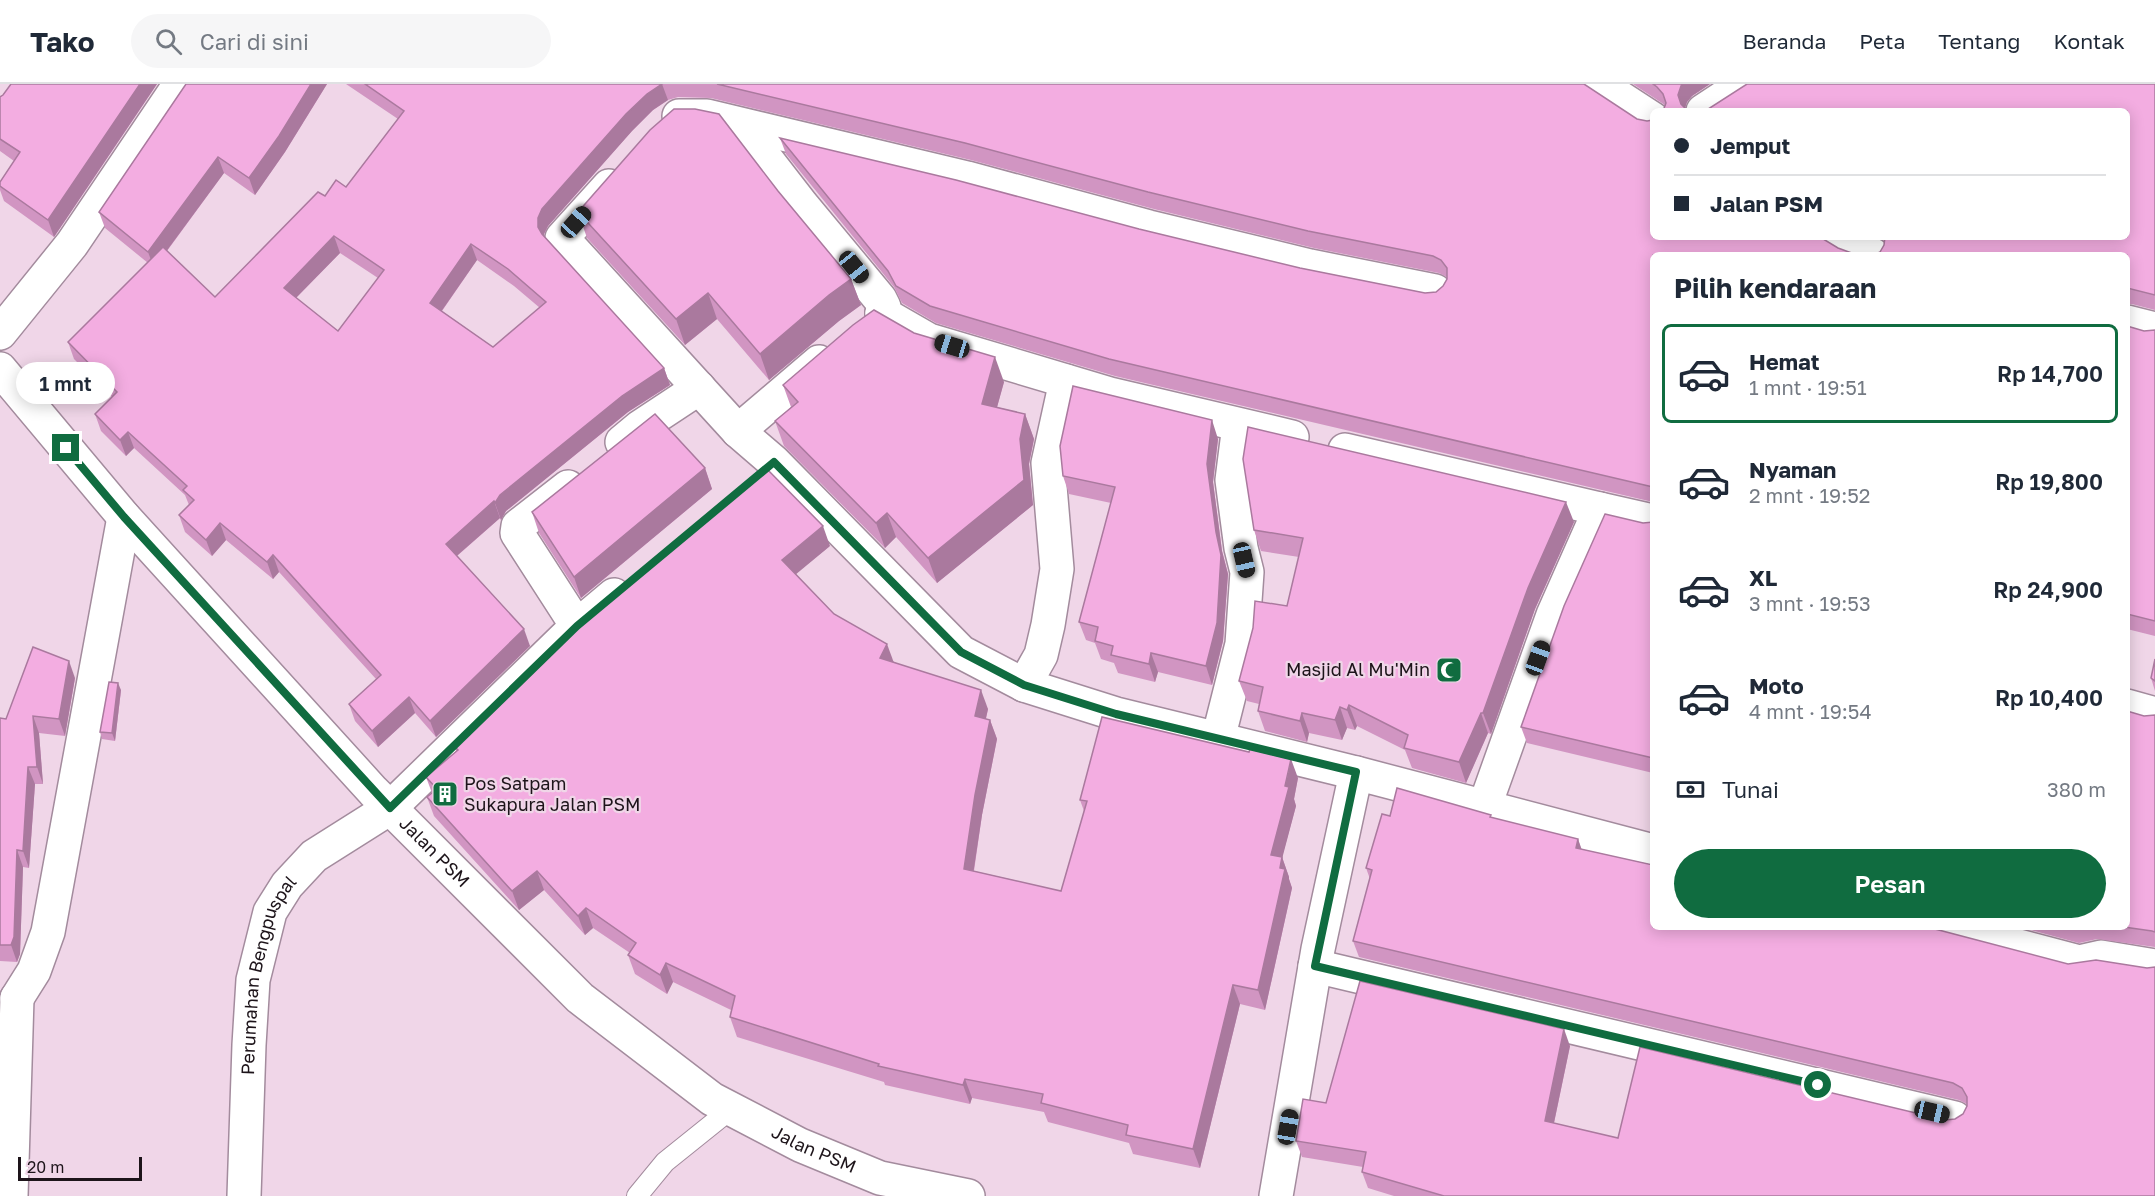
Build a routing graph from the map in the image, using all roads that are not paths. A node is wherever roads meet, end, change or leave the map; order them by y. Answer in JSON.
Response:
{"nodes":[{"id":1,"x":180,"y":84,"type":"edge"},
{"id":2,"x":1599,"y":84,"type":"edge"},
{"id":3,"x":1744,"y":84,"type":"edge"},
{"id":4,"x":1708,"y":108,"type":"edge"},
{"id":5,"x":1650,"y":117,"type":"edge"},
{"id":6,"x":740,"y":124,"type":"junction"},
{"id":7,"x":653,"y":137,"type":"edge"},
{"id":8,"x":631,"y":160,"type":"edge"},
{"id":9,"x":1436,"y":291,"type":"edge"},
{"id":10,"x":2130,"y":323,"type":"edge"},
{"id":11,"x":861,"y":329,"type":"junction"},
{"id":12,"x":2155,"y":329,"type":"edge"},
{"id":13,"x":0,"y":333,"type":"edge"},
{"id":14,"x":3,"y":378,"type":"edge"},
{"id":15,"x":1066,"y":381,"type":"junction"},
{"id":16,"x":699,"y":388,"type":"junction"},
{"id":17,"x":1239,"y":425,"type":"junction"},
{"id":18,"x":738,"y":431,"type":"junction"},
{"id":19,"x":774,"y":462,"type":"junction"},
{"id":20,"x":747,"y":485,"type":"edge"},
{"id":21,"x":1600,"y":509,"type":"junction"},
{"id":22,"x":124,"y":517,"type":"junction"},
{"id":23,"x":1650,"y":520,"type":"edge"},
{"id":24,"x":640,"y":574,"type":"edge"},
{"id":25,"x":577,"y":626,"type":"junction"},
{"id":26,"x":1024,"y":685,"type":"junction"},
{"id":27,"x":2130,"y":707,"type":"edge"},
{"id":28,"x":2155,"y":714,"type":"edge"},
{"id":29,"x":1218,"y":739,"type":"junction"},
{"id":30,"x":1356,"y":772,"type":"junction"},
{"id":31,"x":390,"y":808,"type":"junction"},
{"id":32,"x":1484,"y":808,"type":"junction"},
{"id":33,"x":1650,"y":850,"type":"edge"},
{"id":34,"x":1966,"y":930,"type":"edge"},
{"id":35,"x":1315,"y":966,"type":"junction"},
{"id":36,"x":2155,"y":966,"type":"edge"},
{"id":37,"x":9,"y":999,"type":"edge"},
{"id":38,"x":732,"y":1109,"type":"junction"},
{"id":39,"x":1955,"y":1118,"type":"edge"},
{"id":40,"x":878,"y":1187,"type":"edge"},
{"id":41,"x":11,"y":1196,"type":"edge"},
{"id":42,"x":244,"y":1196,"type":"edge"},
{"id":43,"x":637,"y":1196,"type":"edge"},
{"id":44,"x":968,"y":1196,"type":"edge"},
{"id":45,"x":1276,"y":1196,"type":"edge"}],
"edges":[{"from":1,"to":13,"type":"street"},
{"from":2,"to":5,"type":"street"},
{"from":3,"to":4,"type":"street"},
{"from":6,"to":7,"type":"street"},
{"from":6,"to":9,"type":"street"},
{"from":6,"to":11,"type":"street"},
{"from":8,"to":16,"type":"street"},
{"from":10,"to":12,"type":"street"},
{"from":11,"to":15,"type":"street"},
{"from":11,"to":18,"type":"street"},
{"from":14,"to":22,"type":"street","name":"Jalan PSM"},
{"from":15,"to":17,"type":"street"},
{"from":15,"to":26,"type":"street"},
{"from":16,"to":18,"type":"street"},
{"from":16,"to":25,"type":"street"},
{"from":17,"to":21,"type":"street"},
{"from":17,"to":29,"type":"street"},
{"from":18,"to":19,"type":"street"},
{"from":19,"to":20,"type":"street"},
{"from":19,"to":26,"type":"street"},
{"from":21,"to":23,"type":"street"},
{"from":21,"to":32,"type":"street"},
{"from":22,"to":31,"type":"street","name":"Jalan PSM"},
{"from":22,"to":37,"type":"street"},
{"from":24,"to":25,"type":"street","name":"Perumahan Bengpuspal"},
{"from":25,"to":31,"type":"street","name":"Perumahan Bengpuspal"},
{"from":26,"to":29,"type":"street"},
{"from":27,"to":28,"type":"street"},
{"from":29,"to":30,"type":"street"},
{"from":30,"to":32,"type":"street"},
{"from":30,"to":35,"type":"street"},
{"from":31,"to":38,"type":"street","name":"Jalan PSM"},
{"from":31,"to":42,"type":"street","name":"Perumahan Bengpuspal"},
{"from":32,"to":33,"type":"street"},
{"from":34,"to":36,"type":"street"},
{"from":35,"to":39,"type":"street"},
{"from":35,"to":45,"type":"street"},
{"from":37,"to":41,"type":"street"},
{"from":38,"to":40,"type":"street","name":"Jalan PSM"},
{"from":38,"to":43,"type":"lane"},
{"from":40,"to":44,"type":"street","name":"Jalan PSM"}]}
